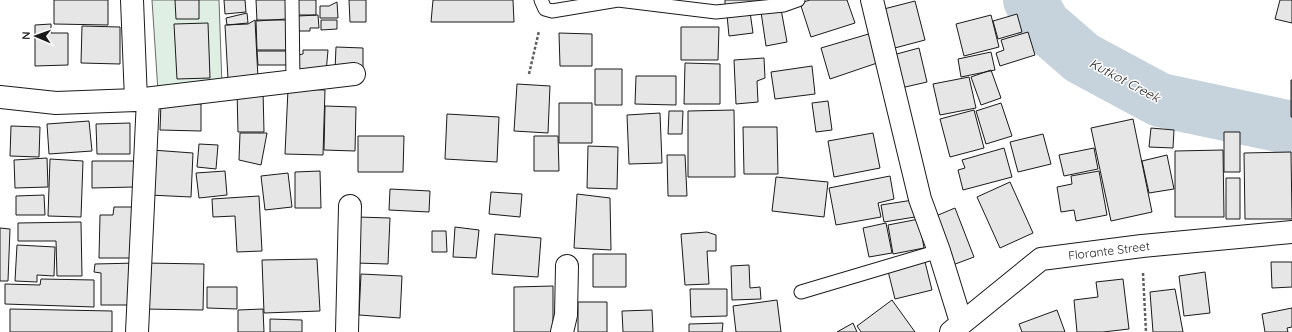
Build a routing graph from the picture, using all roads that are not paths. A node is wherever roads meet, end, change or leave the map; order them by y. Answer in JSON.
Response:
{"nodes":[{"id":1,"x":132,"y":0,"type":"edge"},
{"id":2,"x":292,"y":0,"type":"edge"},
{"id":3,"x":798,"y":0,"type":"edge"},
{"id":4,"x":872,"y":0,"type":"edge"},
{"id":5,"x":543,"y":4,"type":"edge"},
{"id":6,"x":354,"y":74,"type":"dead end"},
{"id":7,"x":293,"y":81,"type":"junction"},
{"id":8,"x":0,"y":97,"type":"edge"},
{"id":9,"x":142,"y":100,"type":"junction"},
{"id":10,"x":350,"y":206,"type":"dead end"},
{"id":11,"x":1292,"y":232,"type":"edge"},
{"id":12,"x":939,"y":251,"type":"junction"},
{"id":13,"x":567,"y":266,"type":"dead end"},
{"id":14,"x":801,"y":292,"type":"dead end"},
{"id":15,"x":956,"y":327,"type":"edge"},
{"id":16,"x":137,"y":332,"type":"edge"},
{"id":17,"x":347,"y":332,"type":"edge"},
{"id":18,"x":562,"y":332,"type":"edge"}],
"edges":[{"from":1,"to":9,"type":"street"},
{"from":2,"to":7,"type":"lane"},
{"from":3,"to":5,"type":"lane"},
{"from":4,"to":12,"type":"street"},
{"from":6,"to":7,"type":"street"},
{"from":7,"to":9,"type":"street"},
{"from":8,"to":9,"type":"street"},
{"from":9,"to":16,"type":"street"},
{"from":10,"to":17,"type":"street"},
{"from":11,"to":15,"type":"street","name":"Florante Street"},
{"from":12,"to":14,"type":"lane"},
{"from":12,"to":15,"type":"street"},
{"from":13,"to":18,"type":"street"}]}
